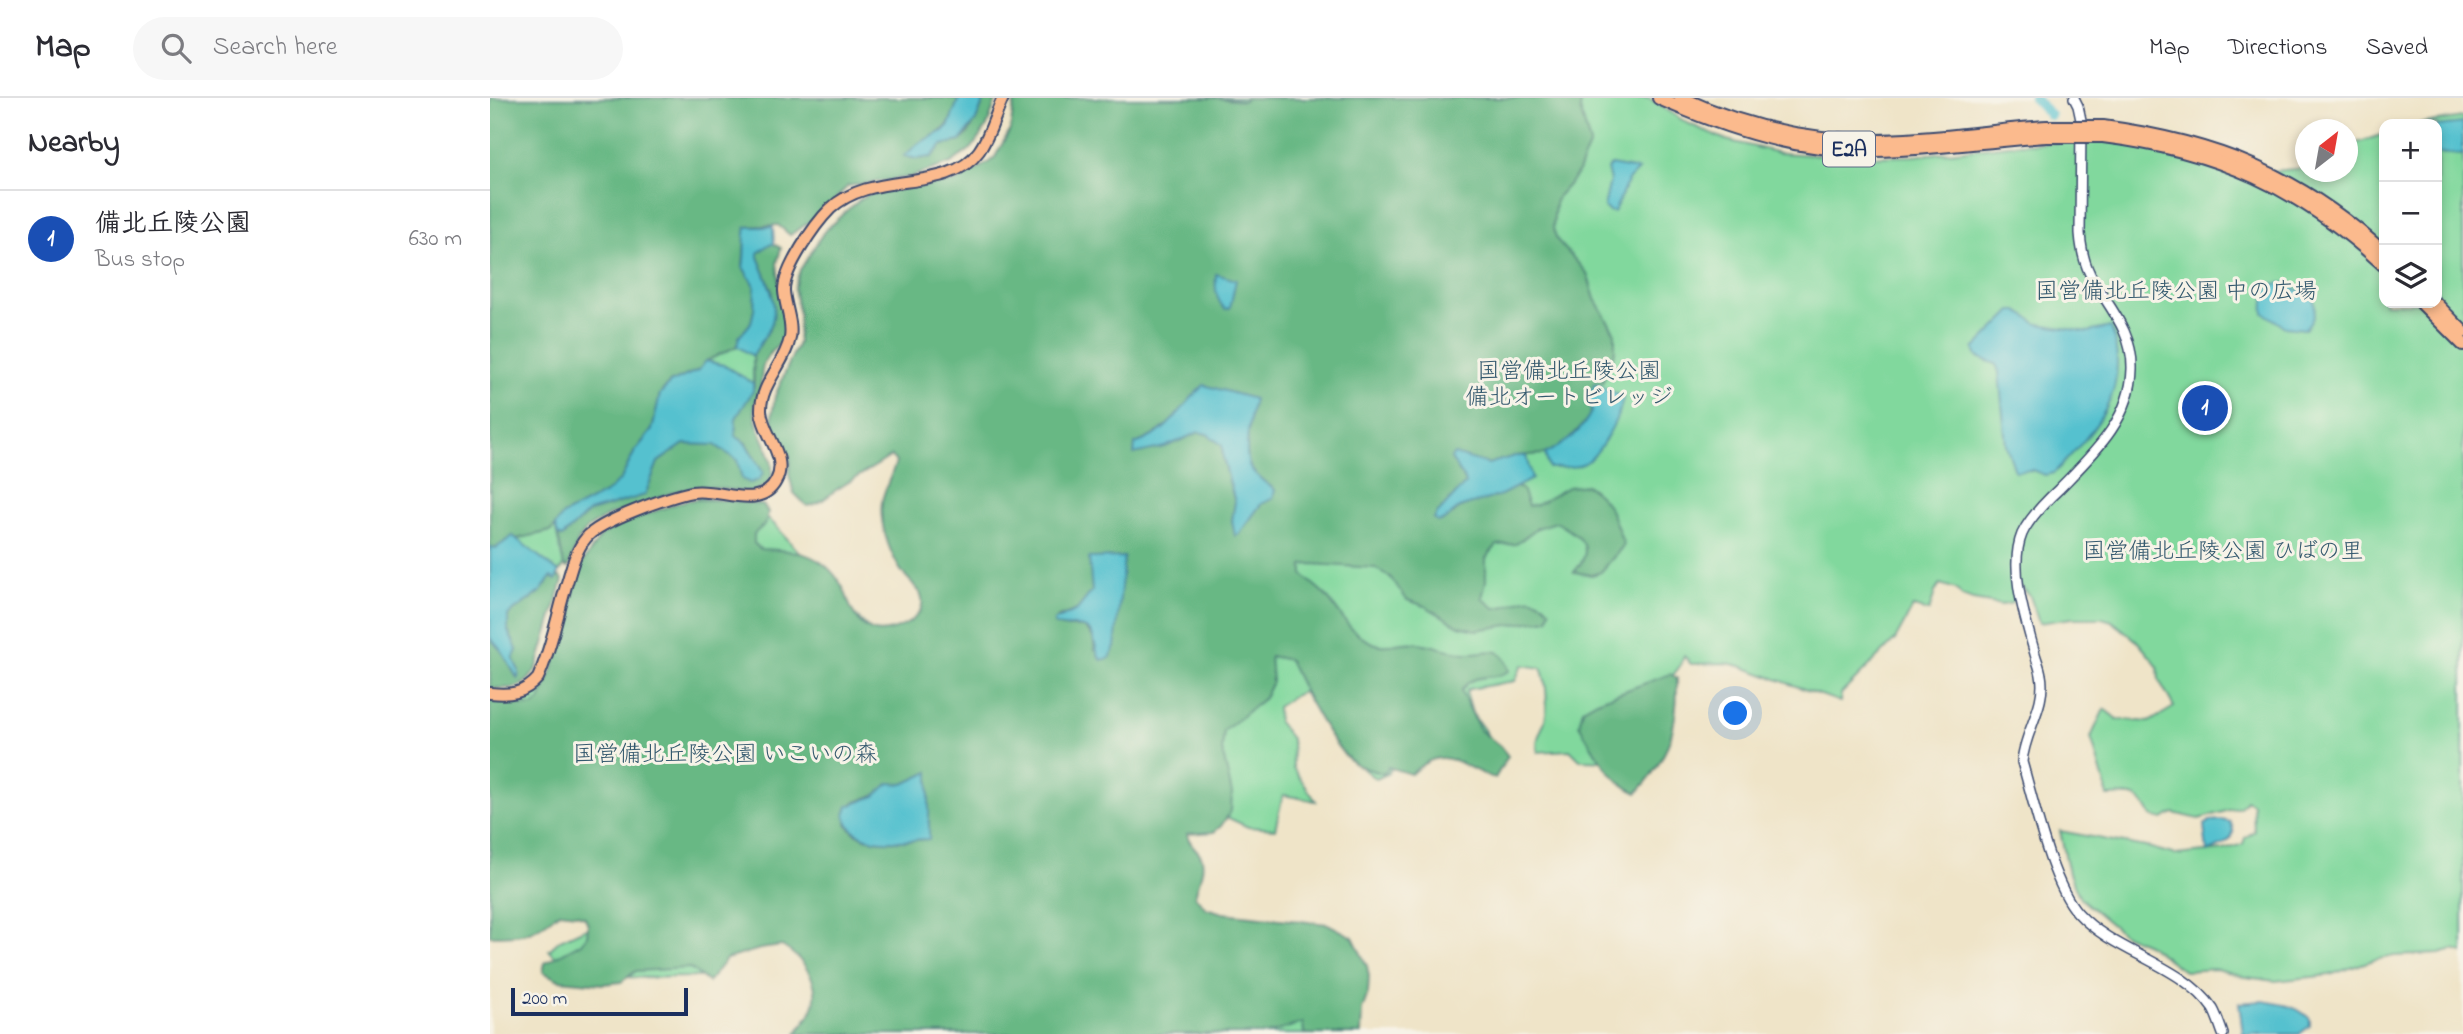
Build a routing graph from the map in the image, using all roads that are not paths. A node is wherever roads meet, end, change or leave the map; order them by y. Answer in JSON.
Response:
{"nodes":[{"id":1,"x":1003,"y":98,"type":"edge"},
{"id":2,"x":1659,"y":98,"type":"edge"},
{"id":3,"x":1681,"y":98,"type":"edge"},
{"id":4,"x":2074,"y":98,"type":"edge"},
{"id":5,"x":2047,"y":132,"type":"junction"},
{"id":6,"x":2103,"y":132,"type":"junction"},
{"id":7,"x":2379,"y":249,"type":"edge"},
{"id":8,"x":2379,"y":261,"type":"edge"},
{"id":9,"x":2427,"y":308,"type":"edge"},
{"id":10,"x":2440,"y":308,"type":"edge"},
{"id":11,"x":2463,"y":332,"type":"edge"},
{"id":12,"x":2463,"y":344,"type":"edge"},
{"id":13,"x":490,"y":693,"type":"edge"},
{"id":14,"x":2223,"y":1034,"type":"edge"}],
"edges":[{"from":1,"to":13,"type":"main road"},
{"from":2,"to":5,"type":"highway","number":"E2A"},
{"from":3,"to":5,"type":"highway","number":"E2A"},
{"from":4,"to":14,"type":"street"},
{"from":5,"to":6,"type":"highway","number":"E2A","bridge":true},
{"from":6,"to":7,"type":"highway","number":"E2A"},
{"from":6,"to":8,"type":"highway","number":"E2A"},
{"from":9,"to":12,"type":"highway"},
{"from":10,"to":11,"type":"highway"}]}
